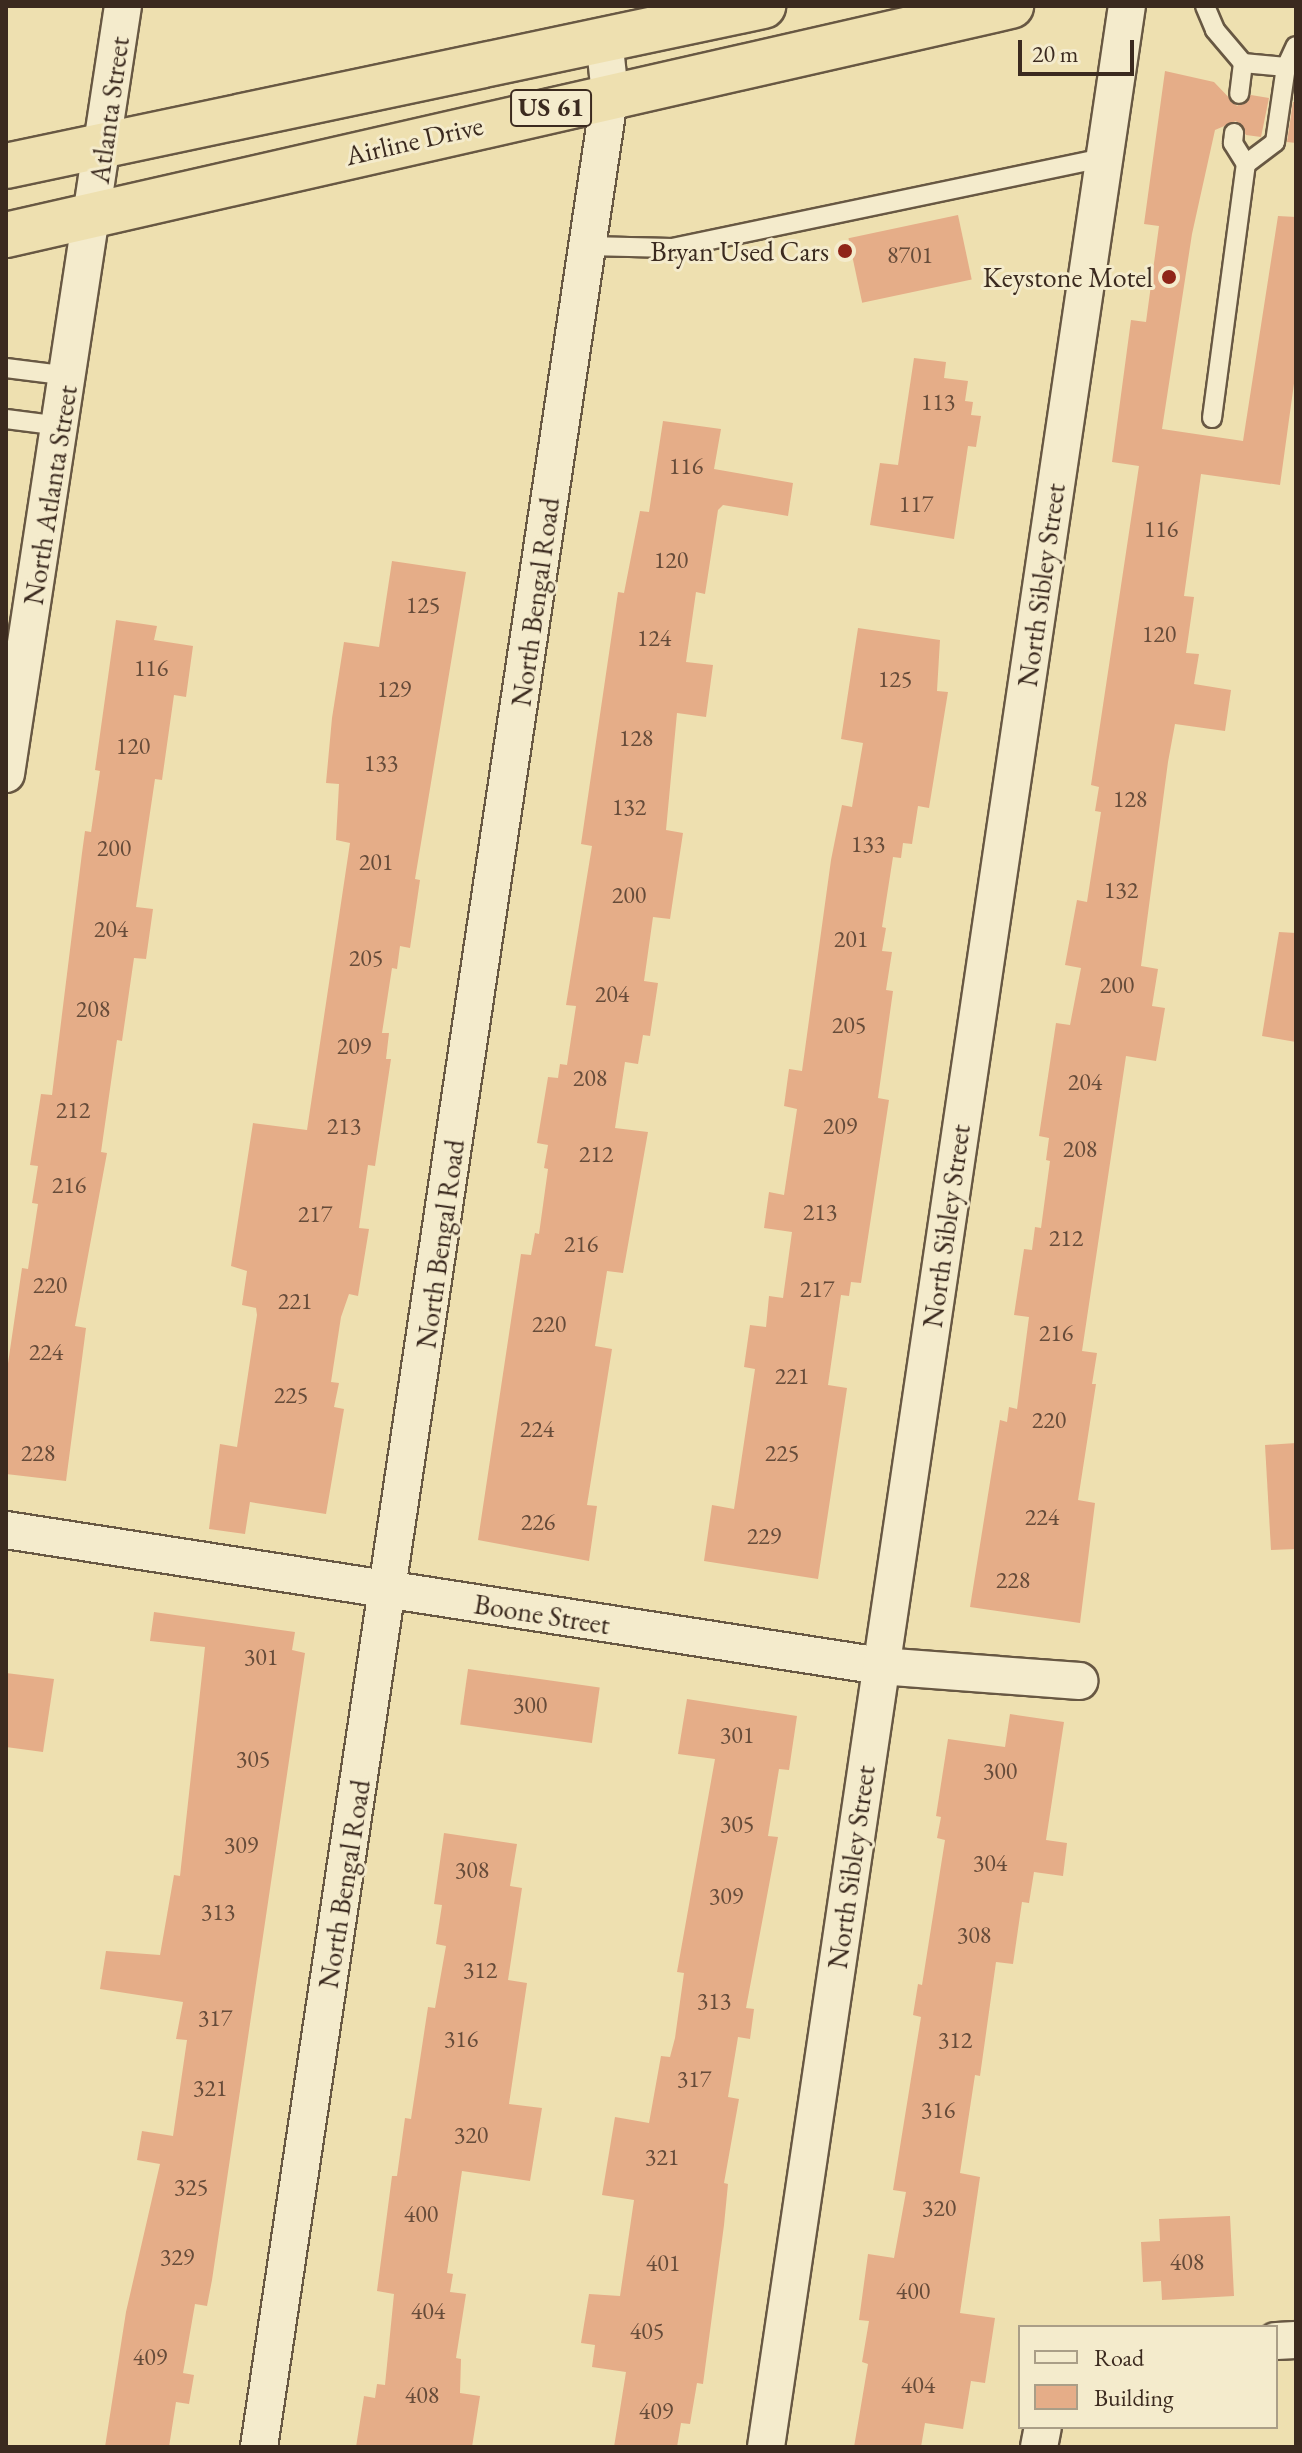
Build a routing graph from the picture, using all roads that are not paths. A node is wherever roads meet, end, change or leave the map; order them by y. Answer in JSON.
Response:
{"nodes":[{"id":1,"x":123,"y":6,"type":"edge"},
{"id":2,"x":763,"y":6,"type":"edge"},
{"id":3,"x":1011,"y":6,"type":"edge"},
{"id":4,"x":1127,"y":6,"type":"edge"},
{"id":5,"x":1205,"y":6,"type":"edge"},
{"id":6,"x":604,"y":39,"type":"junction"},
{"id":7,"x":1296,"y":46,"type":"edge"},
{"id":8,"x":1243,"y":63,"type":"junction"},
{"id":9,"x":1286,"y":67,"type":"junction"},
{"id":10,"x":610,"y":94,"type":"junction"},
{"id":11,"x":1239,"y":94,"type":"dead end"},
{"id":12,"x":1234,"y":133,"type":"dead end"},
{"id":13,"x":106,"y":143,"type":"junction"},
{"id":14,"x":1104,"y":158,"type":"junction"},
{"id":15,"x":1246,"y":164,"type":"junction"},
{"id":16,"x":6,"y":166,"type":"edge"},
{"id":17,"x":94,"y":215,"type":"junction"},
{"id":18,"x":6,"y":235,"type":"edge"},
{"id":19,"x":587,"y":246,"type":"junction"},
{"id":20,"x":6,"y":368,"type":"edge"},
{"id":21,"x":69,"y":376,"type":"junction"},
{"id":22,"x":1212,"y":418,"type":"dead end"},
{"id":23,"x":6,"y":419,"type":"edge"},
{"id":24,"x":61,"y":426,"type":"junction"},
{"id":25,"x":6,"y":774,"type":"edge"},
{"id":26,"x":6,"y":1530,"type":"edge"},
{"id":27,"x":389,"y":1590,"type":"junction"},
{"id":28,"x":880,"y":1666,"type":"junction"},
{"id":29,"x":1079,"y":1681,"type":"dead end"},
{"id":30,"x":259,"y":2447,"type":"edge"},
{"id":31,"x":766,"y":2447,"type":"edge"}],
"edges":[{"from":1,"to":13,"type":"street","name":"Atlanta Street"},
{"from":2,"to":6,"type":"highway","name":"Airline Drive","number":"US 61"},
{"from":3,"to":10,"type":"highway","name":"Airline Drive","number":"US 61"},
{"from":4,"to":14,"type":"street","name":"North Sibley Street"},
{"from":5,"to":8,"type":"lane"},
{"from":6,"to":10,"type":"street","name":"North Bengal Road"},
{"from":6,"to":13,"type":"highway","name":"Airline Drive","number":"US 61"},
{"from":7,"to":9,"type":"lane"},
{"from":8,"to":9,"type":"lane"},
{"from":8,"to":11,"type":"lane"},
{"from":9,"to":15,"type":"lane"},
{"from":10,"to":17,"type":"highway","name":"Airline Drive","number":"US 61"},
{"from":10,"to":19,"type":"street","name":"North Bengal Road"},
{"from":12,"to":15,"type":"lane"},
{"from":13,"to":16,"type":"highway","name":"Airline Drive","number":"US 61"},
{"from":13,"to":17,"type":"street","name":"Atlanta Street"},
{"from":14,"to":19,"type":"lane"},
{"from":14,"to":28,"type":"street","name":"North Sibley Street"},
{"from":15,"to":22,"type":"lane"},
{"from":17,"to":18,"type":"highway","name":"Airline Drive","number":"US 61"},
{"from":17,"to":21,"type":"street","name":"North Atlanta Street"},
{"from":19,"to":27,"type":"street","name":"North Bengal Road"},
{"from":20,"to":21,"type":"lane"},
{"from":21,"to":24,"type":"street","name":"North Atlanta Street"},
{"from":23,"to":24,"type":"lane"},
{"from":24,"to":25,"type":"street","name":"North Atlanta Street"},
{"from":26,"to":27,"type":"street","name":"Boone Street"},
{"from":27,"to":28,"type":"street","name":"Boone Street"},
{"from":27,"to":30,"type":"street","name":"North Bengal Road"},
{"from":28,"to":29,"type":"street","name":"Boone Street"},
{"from":28,"to":31,"type":"street","name":"North Sibley Street"}]}
